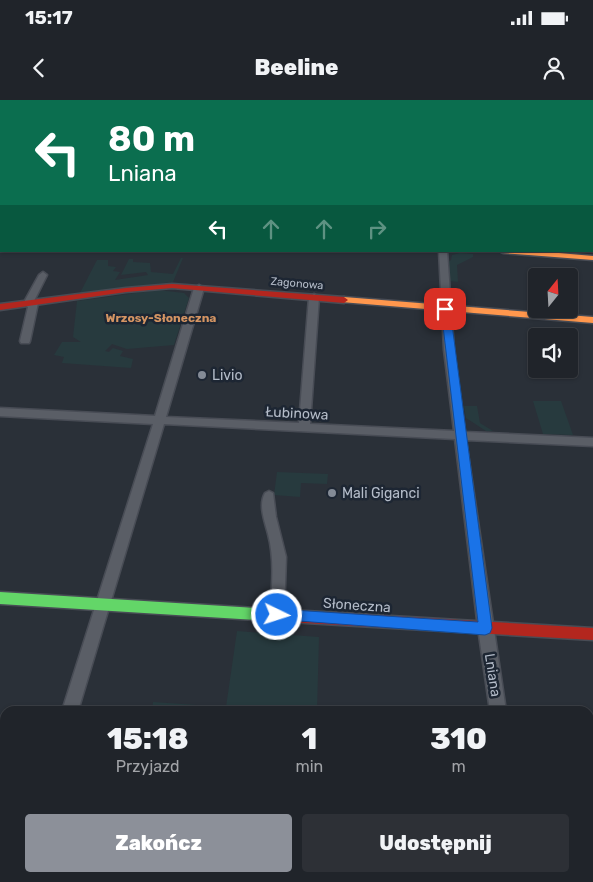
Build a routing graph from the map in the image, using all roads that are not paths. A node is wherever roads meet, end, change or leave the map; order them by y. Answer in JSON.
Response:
{"nodes":[{"id":1,"x":443,"y":252,"type":"edge"},
{"id":2,"x":515,"y":252,"type":"edge"},
{"id":3,"x":593,"y":258,"type":"edge"},
{"id":4,"x":43,"y":275,"type":"dead end"},
{"id":5,"x":199,"y":288,"type":"junction"},
{"id":6,"x":314,"y":297,"type":"junction"},
{"id":7,"x":30,"y":304,"type":"junction"},
{"id":8,"x":0,"y":307,"type":"edge"},
{"id":9,"x":445,"y":309,"type":"junction"},
{"id":10,"x":593,"y":320,"type":"edge"},
{"id":11,"x":25,"y":341,"type":"dead end"},
{"id":12,"x":1,"y":413,"type":"edge"},
{"id":13,"x":160,"y":420,"type":"junction"},
{"id":14,"x":304,"y":428,"type":"junction"},
{"id":15,"x":461,"y":436,"type":"junction"},
{"id":16,"x":593,"y":442,"type":"edge"},
{"id":17,"x":269,"y":496,"type":"dead end"},
{"id":18,"x":0,"y":598,"type":"edge"},
{"id":19,"x":103,"y":604,"type":"junction"},
{"id":20,"x":277,"y":615,"type":"junction"},
{"id":21,"x":485,"y":628,"type":"junction"},
{"id":22,"x":593,"y":634,"type":"edge"},
{"id":23,"x":72,"y":706,"type":"edge"},
{"id":24,"x":497,"y":706,"type":"edge"}],
"edges":[{"from":1,"to":9,"type":"street","name":"Lniana"},
{"from":2,"to":3,"type":"street"},
{"from":4,"to":7,"type":"street"},
{"from":5,"to":6,"type":"street","name":"Zagonowa"},
{"from":5,"to":7,"type":"street","name":"Zagonowa"},
{"from":5,"to":13,"type":"street"},
{"from":6,"to":9,"type":"street","name":"Zagonowa"},
{"from":6,"to":14,"type":"street"},
{"from":7,"to":8,"type":"street","name":"Zagonowa"},
{"from":7,"to":11,"type":"street"},
{"from":9,"to":10,"type":"street","name":"Zagonowa"},
{"from":9,"to":15,"type":"street","name":"Lniana"},
{"from":12,"to":13,"type":"street","name":"Łubinowa"},
{"from":13,"to":14,"type":"street","name":"Łubinowa"},
{"from":13,"to":19,"type":"street"},
{"from":14,"to":15,"type":"street","name":"Łubinowa"},
{"from":15,"to":16,"type":"street","name":"Łubinowa"},
{"from":15,"to":21,"type":"street","name":"Lniana"},
{"from":17,"to":20,"type":"street"},
{"from":18,"to":19,"type":"street","name":"Słoneczna"},
{"from":19,"to":20,"type":"street","name":"Słoneczna"},
{"from":19,"to":23,"type":"street"},
{"from":20,"to":21,"type":"street","name":"Słoneczna"},
{"from":21,"to":22,"type":"street","name":"Słoneczna"},
{"from":21,"to":24,"type":"street","name":"Lniana"}]}
